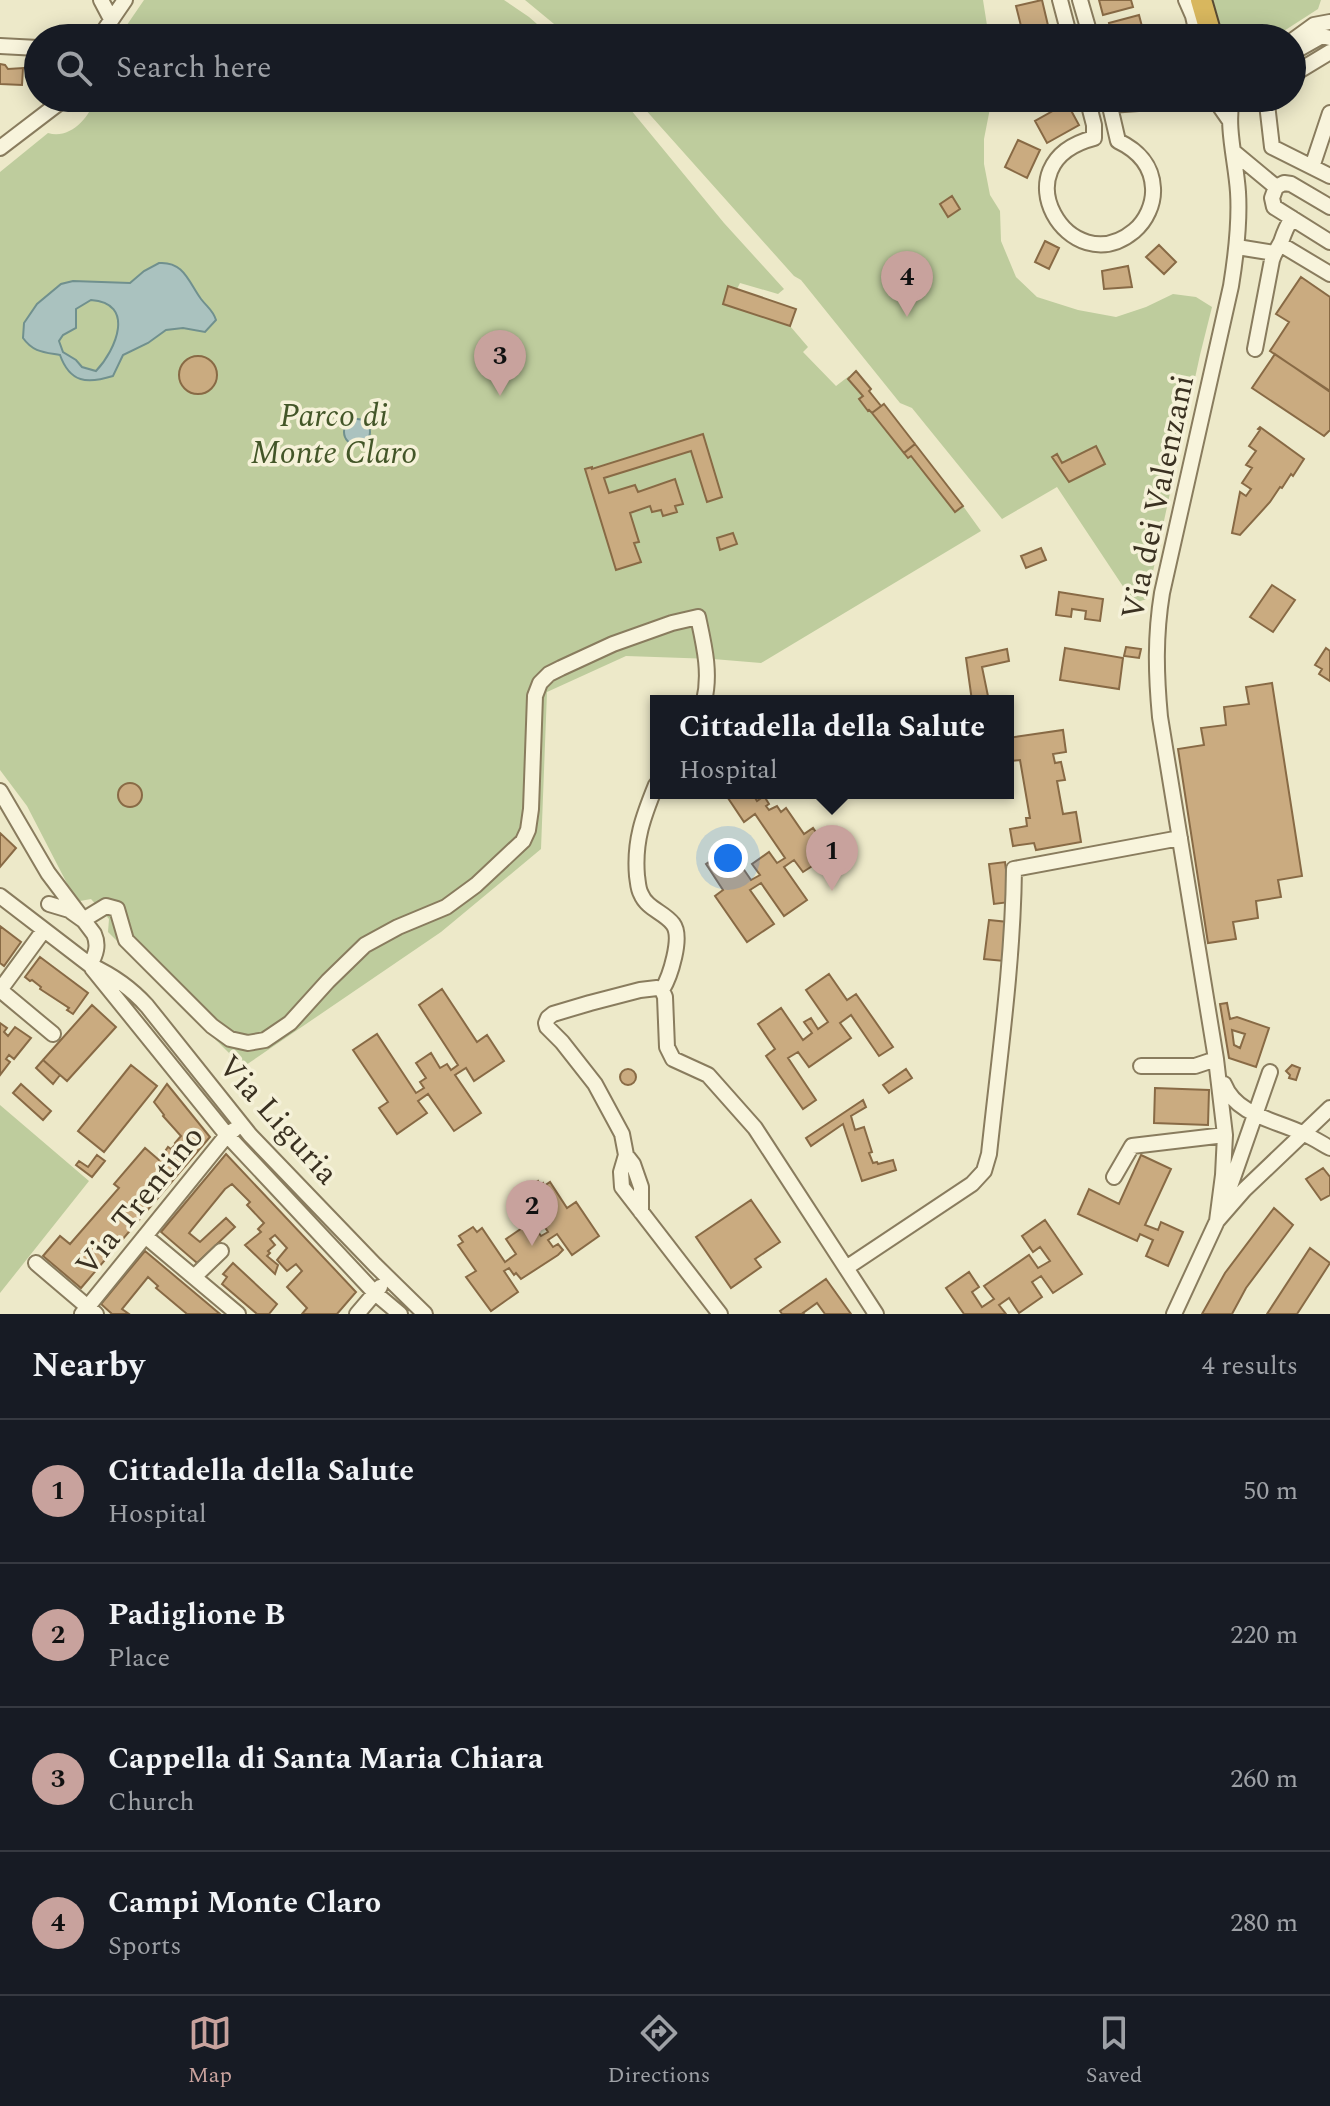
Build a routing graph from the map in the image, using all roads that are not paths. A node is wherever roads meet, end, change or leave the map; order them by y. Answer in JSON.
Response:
{"nodes":[{"id":1,"x":101,"y":0,"type":"edge"},
{"id":2,"x":125,"y":0,"type":"edge"},
{"id":3,"x":1060,"y":0,"type":"edge"},
{"id":4,"x":1080,"y":0,"type":"edge"},
{"id":5,"x":1186,"y":0,"type":"edge"},
{"id":6,"x":1201,"y":0,"type":"edge"},
{"id":7,"x":111,"y":19,"type":"junction"},
{"id":8,"x":1330,"y":22,"type":"edge"},
{"id":9,"x":108,"y":24,"type":"edge"},
{"id":10,"x":1066,"y":24,"type":"edge"},
{"id":11,"x":1087,"y":24,"type":"edge"},
{"id":12,"x":1195,"y":24,"type":"edge"},
{"id":13,"x":1208,"y":24,"type":"edge"},
{"id":14,"x":1306,"y":34,"type":"edge"},
{"id":15,"x":1330,"y":38,"type":"edge"},
{"id":16,"x":1306,"y":43,"type":"edge"},
{"id":17,"x":0,"y":46,"type":"edge"},
{"id":18,"x":24,"y":47,"type":"edge"},
{"id":19,"x":1330,"y":52,"type":"edge"},
{"id":20,"x":1306,"y":65,"type":"edge"},
{"id":21,"x":47,"y":112,"type":"edge"},
{"id":22,"x":1090,"y":112,"type":"edge"},
{"id":23,"x":1111,"y":112,"type":"edge"},
{"id":24,"x":1224,"y":112,"type":"edge"},
{"id":25,"x":1231,"y":112,"type":"edge"},
{"id":26,"x":1268,"y":112,"type":"edge"},
{"id":27,"x":1330,"y":113,"type":"edge"},
{"id":28,"x":1230,"y":121,"type":"junction"},
{"id":29,"x":0,"y":148,"type":"edge"},
{"id":30,"x":1235,"y":153,"type":"junction"},
{"id":31,"x":1312,"y":167,"type":"junction"},
{"id":32,"x":1330,"y":176,"type":"edge"},
{"id":33,"x":1276,"y":187,"type":"junction"},
{"id":34,"x":1330,"y":207,"type":"edge"},
{"id":35,"x":1292,"y":218,"type":"junction"},
{"id":36,"x":1330,"y":242,"type":"edge"},
{"id":37,"x":1237,"y":247,"type":"junction"},
{"id":38,"x":1277,"y":248,"type":"junction"},
{"id":39,"x":1330,"y":274,"type":"edge"},
{"id":40,"x":1255,"y":349,"type":"dead end"},
{"id":41,"x":706,"y":695,"type":"edge"},
{"id":42,"x":0,"y":791,"type":"edge"},
{"id":43,"x":650,"y":798,"type":"edge"},
{"id":44,"x":1180,"y":838,"type":"junction"},
{"id":45,"x":48,"y":873,"type":"junction"},
{"id":46,"x":0,"y":896,"type":"edge"},
{"id":47,"x":49,"y":904,"type":"junction"},
{"id":48,"x":83,"y":920,"type":"junction"},
{"id":49,"x":39,"y":926,"type":"junction"},
{"id":50,"x":90,"y":965,"type":"junction"},
{"id":51,"x":0,"y":990,"type":"edge"},
{"id":52,"x":662,"y":990,"type":"junction"},
{"id":53,"x":53,"y":1034,"type":"dead end"},
{"id":54,"x":1216,"y":1059,"type":"junction"},
{"id":55,"x":1141,"y":1066,"type":"dead end"},
{"id":56,"x":1270,"y":1072,"type":"dead end"},
{"id":57,"x":1330,"y":1108,"type":"edge"},
{"id":58,"x":1256,"y":1114,"type":"junction"},
{"id":59,"x":242,"y":1125,"type":"junction"},
{"id":60,"x":1225,"y":1129,"type":"junction"},
{"id":61,"x":1303,"y":1133,"type":"junction"},
{"id":62,"x":227,"y":1135,"type":"junction"},
{"id":63,"x":1330,"y":1148,"type":"edge"},
{"id":64,"x":1114,"y":1177,"type":"dead end"},
{"id":65,"x":1217,"y":1221,"type":"junction"},
{"id":66,"x":145,"y":1236,"type":"junction"},
{"id":67,"x":221,"y":1251,"type":"dead end"},
{"id":68,"x":36,"y":1263,"type":"dead end"},
{"id":69,"x":846,"y":1268,"type":"junction"},
{"id":70,"x":194,"y":1277,"type":"junction"},
{"id":71,"x":388,"y":1278,"type":"junction"},
{"id":72,"x":375,"y":1293,"type":"junction"},
{"id":73,"x":89,"y":1312,"type":"edge"},
{"id":74,"x":238,"y":1314,"type":"edge"},
{"id":75,"x":357,"y":1314,"type":"edge"},
{"id":76,"x":400,"y":1314,"type":"edge"},
{"id":77,"x":425,"y":1314,"type":"edge"},
{"id":78,"x":720,"y":1314,"type":"edge"},
{"id":79,"x":876,"y":1314,"type":"edge"},
{"id":80,"x":1174,"y":1314,"type":"edge"}],
"edges":[{"from":1,"to":7,"type":"street"},
{"from":2,"to":7,"type":"street"},
{"from":3,"to":10,"type":"street"},
{"from":4,"to":11,"type":"street"},
{"from":5,"to":12,"type":"street"},
{"from":6,"to":13,"type":"highway"},
{"from":7,"to":9,"type":"street"},
{"from":8,"to":14,"type":"street"},
{"from":15,"to":16,"type":"street"},
{"from":17,"to":18,"type":"street"},
{"from":19,"to":20,"type":"street"},
{"from":21,"to":29,"type":"street"},
{"from":22,"to":23,"type":"street"},
{"from":24,"to":28,"type":"street","name":"Via dei Valenzani"},
{"from":25,"to":28,"type":"street","name":"Via dei Valenzani"},
{"from":26,"to":31,"type":"street"},
{"from":27,"to":31,"type":"street"},
{"from":28,"to":30,"type":"street","name":"Via dei Valenzani"},
{"from":30,"to":33,"type":"street"},
{"from":30,"to":37,"type":"street","name":"Via dei Valenzani"},
{"from":31,"to":32,"type":"street"},
{"from":33,"to":34,"type":"street"},
{"from":33,"to":35,"type":"street"},
{"from":35,"to":36,"type":"street"},
{"from":35,"to":38,"type":"street"},
{"from":37,"to":38,"type":"street"},
{"from":37,"to":44,"type":"street","name":"Via dei Valenzani"},
{"from":38,"to":39,"type":"street"},
{"from":38,"to":40,"type":"street"},
{"from":41,"to":48,"type":"street"},
{"from":42,"to":45,"type":"street"},
{"from":43,"to":52,"type":"street"},
{"from":44,"to":54,"type":"street","name":"Via dei Valenzani"},
{"from":44,"to":69,"type":"street"},
{"from":45,"to":47,"type":"street"},
{"from":45,"to":48,"type":"street"},
{"from":46,"to":49,"type":"street","name":"Via Liguria"},
{"from":47,"to":48,"type":"street"},
{"from":47,"to":49,"type":"street"},
{"from":48,"to":50,"type":"street"},
{"from":49,"to":50,"type":"street","name":"Via Liguria"},
{"from":49,"to":51,"type":"street"},
{"from":50,"to":59,"type":"street","name":"Via Liguria"},
{"from":50,"to":62,"type":"street","name":"Via Liguria"},
{"from":51,"to":53,"type":"street"},
{"from":52,"to":69,"type":"street"},
{"from":52,"to":78,"type":"street"},
{"from":54,"to":55,"type":"street"},
{"from":54,"to":58,"type":"street"},
{"from":54,"to":60,"type":"street","name":"Via dei Valenzani"},
{"from":56,"to":58,"type":"street"},
{"from":57,"to":61,"type":"street"},
{"from":58,"to":61,"type":"street"},
{"from":58,"to":65,"type":"street"},
{"from":59,"to":62,"type":"street","name":"Via Trentino"},
{"from":59,"to":71,"type":"street","name":"Via Liguria"},
{"from":60,"to":64,"type":"street"},
{"from":60,"to":65,"type":"street","name":"Via dei Valenzani"},
{"from":61,"to":63,"type":"street"},
{"from":61,"to":65,"type":"street"},
{"from":62,"to":66,"type":"street","name":"Via Trentino"},
{"from":62,"to":72,"type":"street","name":"Via Liguria"},
{"from":65,"to":80,"type":"street"},
{"from":66,"to":70,"type":"street"},
{"from":66,"to":73,"type":"street","name":"Via Trentino"},
{"from":67,"to":70,"type":"street"},
{"from":68,"to":73,"type":"street"},
{"from":69,"to":79,"type":"street"},
{"from":70,"to":74,"type":"street"},
{"from":71,"to":72,"type":"street"},
{"from":71,"to":77,"type":"street","name":"Via Liguria"},
{"from":72,"to":75,"type":"street"},
{"from":72,"to":76,"type":"street","name":"Via Liguria"}]}
